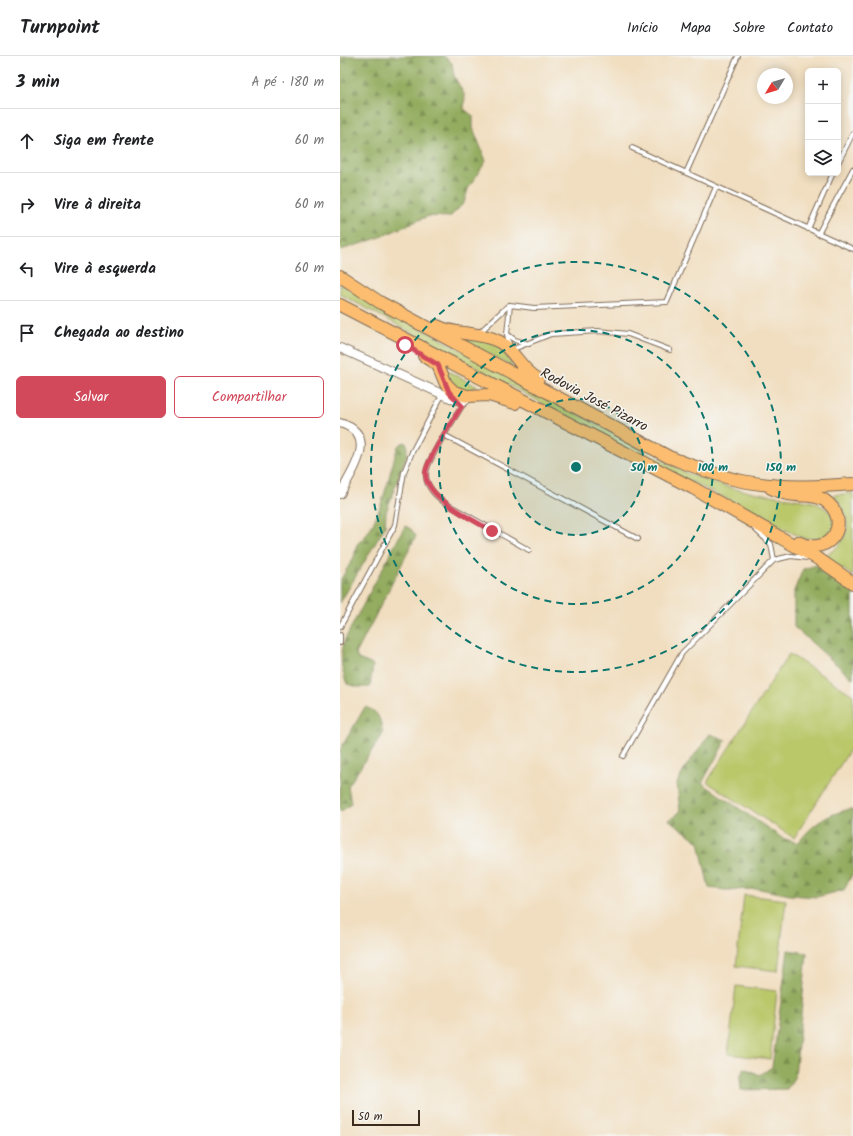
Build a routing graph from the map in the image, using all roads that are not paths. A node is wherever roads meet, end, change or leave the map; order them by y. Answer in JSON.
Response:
{"nodes":[{"id":1,"x":738,"y":56,"type":"edge"},
{"id":2,"x":853,"y":133,"type":"edge"},
{"id":3,"x":632,"y":148,"type":"dead end"},
{"id":4,"x":841,"y":157,"type":"edge"},
{"id":5,"x":853,"y":168,"type":"edge"},
{"id":6,"x":686,"y":173,"type":"junction"},
{"id":7,"x":832,"y":176,"type":"edge"},
{"id":8,"x":716,"y":187,"type":"junction"},
{"id":9,"x":808,"y":229,"type":"junction"},
{"id":10,"x":818,"y":234,"type":"junction"},
{"id":11,"x":853,"y":249,"type":"edge"},
{"id":12,"x":340,"y":276,"type":"edge"},
{"id":13,"x":381,"y":303,"type":"junction"},
{"id":14,"x":340,"y":305,"type":"edge"},
{"id":15,"x":510,"y":305,"type":"junction"},
{"id":16,"x":371,"y":322,"type":"junction"},
{"id":17,"x":476,"y":334,"type":"junction"},
{"id":18,"x":507,"y":334,"type":"junction"},
{"id":19,"x":530,"y":344,"type":"junction"},
{"id":20,"x":340,"y":348,"type":"edge"},
{"id":21,"x":510,"y":350,"type":"junction"},
{"id":22,"x":670,"y":350,"type":"dead end"},
{"id":23,"x":444,"y":389,"type":"junction"},
{"id":24,"x":478,"y":394,"type":"junction"},
{"id":25,"x":455,"y":400,"type":"junction"},
{"id":26,"x":462,"y":406,"type":"junction"},
{"id":27,"x":574,"y":406,"type":"junction"},
{"id":28,"x":552,"y":415,"type":"junction"},
{"id":29,"x":340,"y":423,"type":"edge"},
{"id":30,"x":444,"y":435,"type":"junction"},
{"id":31,"x":760,"y":484,"type":"junction"},
{"id":32,"x":853,"y":484,"type":"edge"},
{"id":33,"x":340,"y":494,"type":"edge"},
{"id":34,"x":738,"y":513,"type":"junction"},
{"id":35,"x":752,"y":521,"type":"junction"},
{"id":36,"x":638,"y":539,"type":"dead end"},
{"id":37,"x":529,"y":550,"type":"dead end"},
{"id":38,"x":774,"y":560,"type":"junction"},
{"id":39,"x":820,"y":560,"type":"junction"},
{"id":40,"x":853,"y":583,"type":"edge"},
{"id":41,"x":340,"y":627,"type":"edge"},
{"id":42,"x":340,"y":634,"type":"edge"},
{"id":43,"x":340,"y":643,"type":"edge"},
{"id":44,"x":623,"y":756,"type":"dead end"}],
"edges":[{"from":1,"to":6,"type":"lane"},
{"from":2,"to":4,"type":"lane"},
{"from":3,"to":6,"type":"lane"},
{"from":5,"to":10,"type":"lane"},
{"from":6,"to":8,"type":"lane"},
{"from":7,"to":9,"type":"lane"},
{"from":8,"to":9,"type":"lane"},
{"from":8,"to":15,"type":"lane"},
{"from":9,"to":10,"type":"lane"},
{"from":10,"to":11,"type":"lane"},
{"from":12,"to":13,"type":"main road","name":"Rodovia José Pizarro"},
{"from":13,"to":17,"type":"main road"},
{"from":13,"to":27,"type":"main road","name":"Rodovia José Pizarro"},
{"from":14,"to":16,"type":"main road"},
{"from":15,"to":17,"type":"lane"},
{"from":15,"to":18,"type":"lane"},
{"from":16,"to":23,"type":"main road"},
{"from":16,"to":28,"type":"main road"},
{"from":17,"to":21,"type":"main road"},
{"from":18,"to":19,"type":"lane"},
{"from":18,"to":21,"type":"lane"},
{"from":19,"to":21,"type":"lane"},
{"from":19,"to":22,"type":"lane"},
{"from":20,"to":23,"type":"street"},
{"from":21,"to":27,"type":"main road"},
{"from":23,"to":24,"type":"main road"},
{"from":23,"to":25,"type":"street"},
{"from":23,"to":41,"type":"lane"},
{"from":24,"to":25,"type":"street"},
{"from":24,"to":26,"type":"lane"},
{"from":24,"to":28,"type":"main road"},
{"from":25,"to":26,"type":"lane"},
{"from":26,"to":30,"type":"lane"},
{"from":27,"to":31,"type":"main road","name":"Rodovia José Pizarro"},
{"from":28,"to":34,"type":"main road"},
{"from":29,"to":33,"type":"street"},
{"from":30,"to":36,"type":"lane"},
{"from":30,"to":37,"type":"lane"},
{"from":31,"to":32,"type":"main road","name":"Rodovia José Pizarro"},
{"from":31,"to":35,"type":"main road"},
{"from":34,"to":35,"type":"main road"},
{"from":34,"to":38,"type":"lane"},
{"from":35,"to":39,"type":"main road"},
{"from":38,"to":39,"type":"lane"},
{"from":38,"to":44,"type":"lane"},
{"from":39,"to":40,"type":"main road"},
{"from":42,"to":43,"type":"lane"}]}
